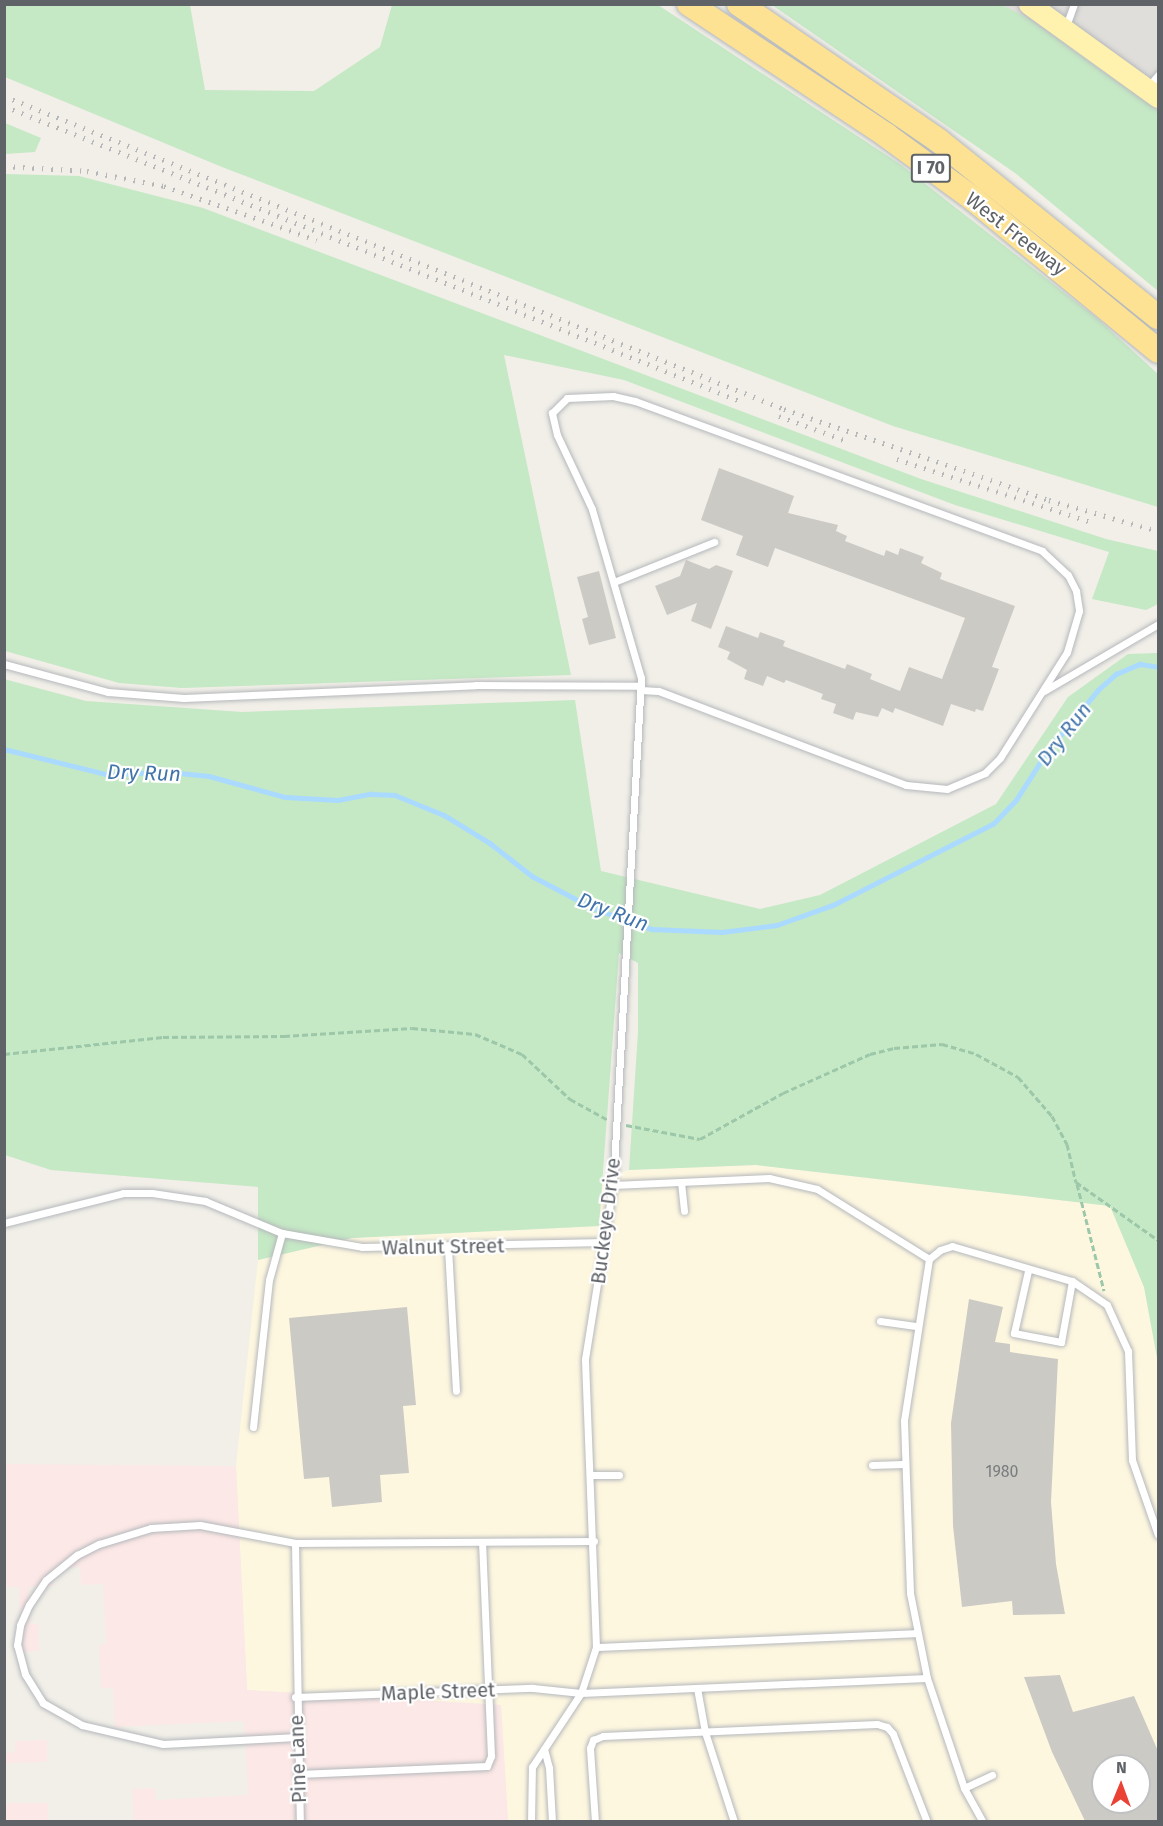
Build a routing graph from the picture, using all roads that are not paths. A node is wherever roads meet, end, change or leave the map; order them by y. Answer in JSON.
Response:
{"nodes":[{"id":1,"x":689,"y":4,"type":"edge"},
{"id":2,"x":739,"y":4,"type":"edge"},
{"id":3,"x":1029,"y":4,"type":"edge"},
{"id":4,"x":1074,"y":4,"type":"edge"},
{"id":5,"x":1065,"y":28,"type":"junction"},
{"id":6,"x":1155,"y":87,"type":"edge"},
{"id":7,"x":1158,"y":317,"type":"edge"},
{"id":8,"x":1158,"y":351,"type":"edge"},
{"id":9,"x":714,"y":542,"type":"dead end"},
{"id":10,"x":614,"y":582,"type":"junction"},
{"id":11,"x":1158,"y":624,"type":"edge"},
{"id":12,"x":4,"y":664,"type":"edge"},
{"id":13,"x":641,"y":685,"type":"junction"},
{"id":14,"x":1042,"y":692,"type":"junction"},
{"id":15,"x":681,"y":1182,"type":"junction"},
{"id":16,"x":613,"y":1185,"type":"junction"},
{"id":17,"x":684,"y":1211,"type":"dead end"},
{"id":18,"x":4,"y":1223,"type":"edge"},
{"id":19,"x":282,"y":1233,"type":"junction"},
{"id":20,"x":605,"y":1242,"type":"junction"},
{"id":21,"x":448,"y":1248,"type":"junction"},
{"id":22,"x":929,"y":1259,"type":"junction"},
{"id":23,"x":1028,"y":1271,"type":"junction"},
{"id":24,"x":1072,"y":1281,"type":"junction"},
{"id":25,"x":880,"y":1321,"type":"dead end"},
{"id":26,"x":916,"y":1326,"type":"junction"},
{"id":27,"x":456,"y":1390,"type":"dead end"},
{"id":28,"x":254,"y":1427,"type":"dead end"},
{"id":29,"x":903,"y":1464,"type":"junction"},
{"id":30,"x":872,"y":1465,"type":"dead end"},
{"id":31,"x":592,"y":1475,"type":"junction"},
{"id":32,"x":619,"y":1475,"type":"dead end"},
{"id":33,"x":1158,"y":1535,"type":"edge"},
{"id":34,"x":594,"y":1541,"type":"junction"},
{"id":35,"x":295,"y":1543,"type":"junction"},
{"id":36,"x":482,"y":1543,"type":"junction"},
{"id":37,"x":916,"y":1633,"type":"junction"},
{"id":38,"x":596,"y":1647,"type":"junction"},
{"id":39,"x":927,"y":1678,"type":"junction"},
{"id":40,"x":697,"y":1688,"type":"junction"},
{"id":41,"x":487,"y":1691,"type":"junction"},
{"id":42,"x":580,"y":1693,"type":"junction"},
{"id":43,"x":295,"y":1697,"type":"junction"},
{"id":44,"x":705,"y":1732,"type":"junction"},
{"id":45,"x":297,"y":1737,"type":"junction"},
{"id":46,"x":544,"y":1749,"type":"junction"},
{"id":47,"x":298,"y":1774,"type":"junction"},
{"id":48,"x":992,"y":1775,"type":"dead end"},
{"id":49,"x":964,"y":1788,"type":"junction"},
{"id":50,"x":300,"y":1821,"type":"edge"},
{"id":51,"x":531,"y":1821,"type":"edge"},
{"id":52,"x":552,"y":1821,"type":"edge"},
{"id":53,"x":595,"y":1821,"type":"edge"},
{"id":54,"x":734,"y":1821,"type":"edge"},
{"id":55,"x":927,"y":1821,"type":"edge"},
{"id":56,"x":981,"y":1821,"type":"edge"}],
"edges":[{"from":1,"to":8,"type":"highway","name":"West Freeway","number":"I 70"},
{"from":2,"to":7,"type":"highway","name":"West Freeway","number":"I 70"},
{"from":3,"to":5,"type":"main road"},
{"from":4,"to":5,"type":"lane"},
{"from":5,"to":6,"type":"main road"},
{"from":9,"to":10,"type":"lane"},
{"from":10,"to":13,"type":"lane","name":"Buckeye Drive"},
{"from":10,"to":14,"type":"lane","name":"Buckeye Drive"},
{"from":11,"to":14,"type":"lane"},
{"from":12,"to":13,"type":"lane"},
{"from":13,"to":14,"type":"lane"},
{"from":13,"to":16,"type":"lane","name":"Buckeye Drive"},
{"from":15,"to":16,"type":"lane"},
{"from":15,"to":17,"type":"lane"},
{"from":15,"to":22,"type":"lane"},
{"from":16,"to":20,"type":"lane","name":"Buckeye Drive"},
{"from":18,"to":19,"type":"lane","name":"Walnut Street"},
{"from":19,"to":21,"type":"lane","name":"Walnut Street"},
{"from":19,"to":28,"type":"lane"},
{"from":20,"to":21,"type":"lane","name":"Walnut Street"},
{"from":20,"to":31,"type":"lane","name":"Buckeye Drive"},
{"from":21,"to":27,"type":"lane"},
{"from":22,"to":23,"type":"lane"},
{"from":22,"to":26,"type":"lane"},
{"from":23,"to":24,"type":"lane"},
{"from":23,"to":24,"type":"lane"},
{"from":24,"to":33,"type":"lane"},
{"from":25,"to":26,"type":"lane"},
{"from":26,"to":29,"type":"lane"},
{"from":29,"to":30,"type":"lane"},
{"from":29,"to":37,"type":"lane"},
{"from":31,"to":32,"type":"lane"},
{"from":31,"to":34,"type":"lane","name":"Buckeye Drive"},
{"from":34,"to":36,"type":"lane"},
{"from":34,"to":38,"type":"lane","name":"Buckeye Drive"},
{"from":35,"to":36,"type":"lane"},
{"from":35,"to":43,"type":"lane","name":"Pine Lane"},
{"from":35,"to":45,"type":"lane"},
{"from":36,"to":41,"type":"lane"},
{"from":37,"to":38,"type":"lane"},
{"from":37,"to":39,"type":"lane"},
{"from":38,"to":42,"type":"lane","name":"Buckeye Drive"},
{"from":39,"to":40,"type":"lane","name":"Maple Street"},
{"from":39,"to":49,"type":"lane"},
{"from":40,"to":42,"type":"lane","name":"Maple Street"},
{"from":40,"to":44,"type":"lane"},
{"from":41,"to":42,"type":"lane","name":"Maple Street"},
{"from":41,"to":43,"type":"lane","name":"Maple Street"},
{"from":41,"to":47,"type":"lane"},
{"from":42,"to":46,"type":"lane","name":"Buckeye Drive"},
{"from":43,"to":45,"type":"lane","name":"Pine Lane"},
{"from":44,"to":53,"type":"lane"},
{"from":44,"to":54,"type":"lane"},
{"from":44,"to":55,"type":"lane"},
{"from":45,"to":47,"type":"lane","name":"Pine Lane"},
{"from":46,"to":51,"type":"lane","name":"Buckeye Drive"},
{"from":46,"to":52,"type":"lane"},
{"from":47,"to":50,"type":"lane","name":"Pine Lane"},
{"from":48,"to":49,"type":"lane"},
{"from":49,"to":56,"type":"lane"}]}
